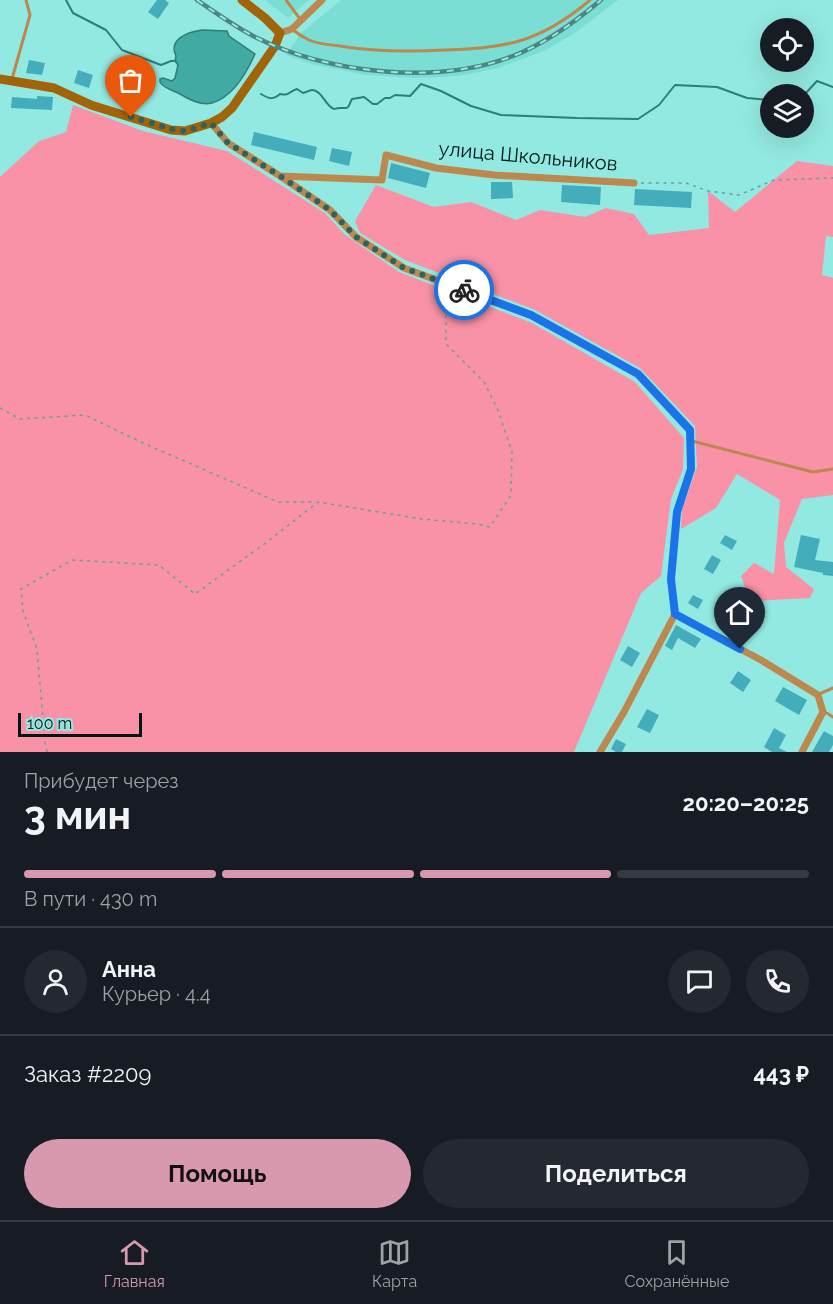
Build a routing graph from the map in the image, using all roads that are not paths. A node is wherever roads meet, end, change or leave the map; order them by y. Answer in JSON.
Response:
{"nodes":[{"id":1,"x":26,"y":0,"type":"edge"},
{"id":2,"x":242,"y":0,"type":"edge"},
{"id":3,"x":286,"y":0,"type":"edge"},
{"id":4,"x":322,"y":0,"type":"edge"},
{"id":5,"x":590,"y":0,"type":"edge"},
{"id":6,"x":301,"y":20,"type":"junction"},
{"id":7,"x":292,"y":29,"type":"junction"},
{"id":8,"x":280,"y":33,"type":"junction"},
{"id":9,"x":0,"y":79,"type":"edge"},
{"id":10,"x":12,"y":81,"type":"junction"},
{"id":11,"x":211,"y":123,"type":"junction"},
{"id":12,"x":280,"y":176,"type":"junction"},
{"id":13,"x":634,"y":183,"type":"road end"},
{"id":14,"x":690,"y":440,"type":"junction"},
{"id":15,"x":833,"y":470,"type":"edge"},
{"id":16,"x":675,"y":614,"type":"junction"},
{"id":17,"x":833,"y":688,"type":"edge"},
{"id":18,"x":818,"y":695,"type":"junction"},
{"id":19,"x":823,"y":712,"type":"junction"},
{"id":20,"x":833,"y":717,"type":"edge"},
{"id":21,"x":600,"y":752,"type":"edge"},
{"id":22,"x":802,"y":752,"type":"edge"}],
"edges":[{"from":1,"to":10,"type":"lane"},
{"from":2,"to":8,"type":"street"},
{"from":3,"to":6,"type":"lane"},
{"from":4,"to":6,"type":"street"},
{"from":5,"to":7,"type":"lane"},
{"from":6,"to":7,"type":"street"},
{"from":7,"to":8,"type":"street"},
{"from":8,"to":11,"type":"street"},
{"from":9,"to":10,"type":"street"},
{"from":10,"to":11,"type":"street"},
{"from":11,"to":12,"type":"street"},
{"from":12,"to":13,"type":"street","name":"улица Школьников"},
{"from":12,"to":14,"type":"street"},
{"from":14,"to":15,"type":"lane"},
{"from":14,"to":16,"type":"street"},
{"from":16,"to":18,"type":"street"},
{"from":16,"to":21,"type":"street"},
{"from":17,"to":18,"type":"lane"},
{"from":18,"to":19,"type":"street"},
{"from":19,"to":20,"type":"lane"},
{"from":19,"to":22,"type":"street"}]}
